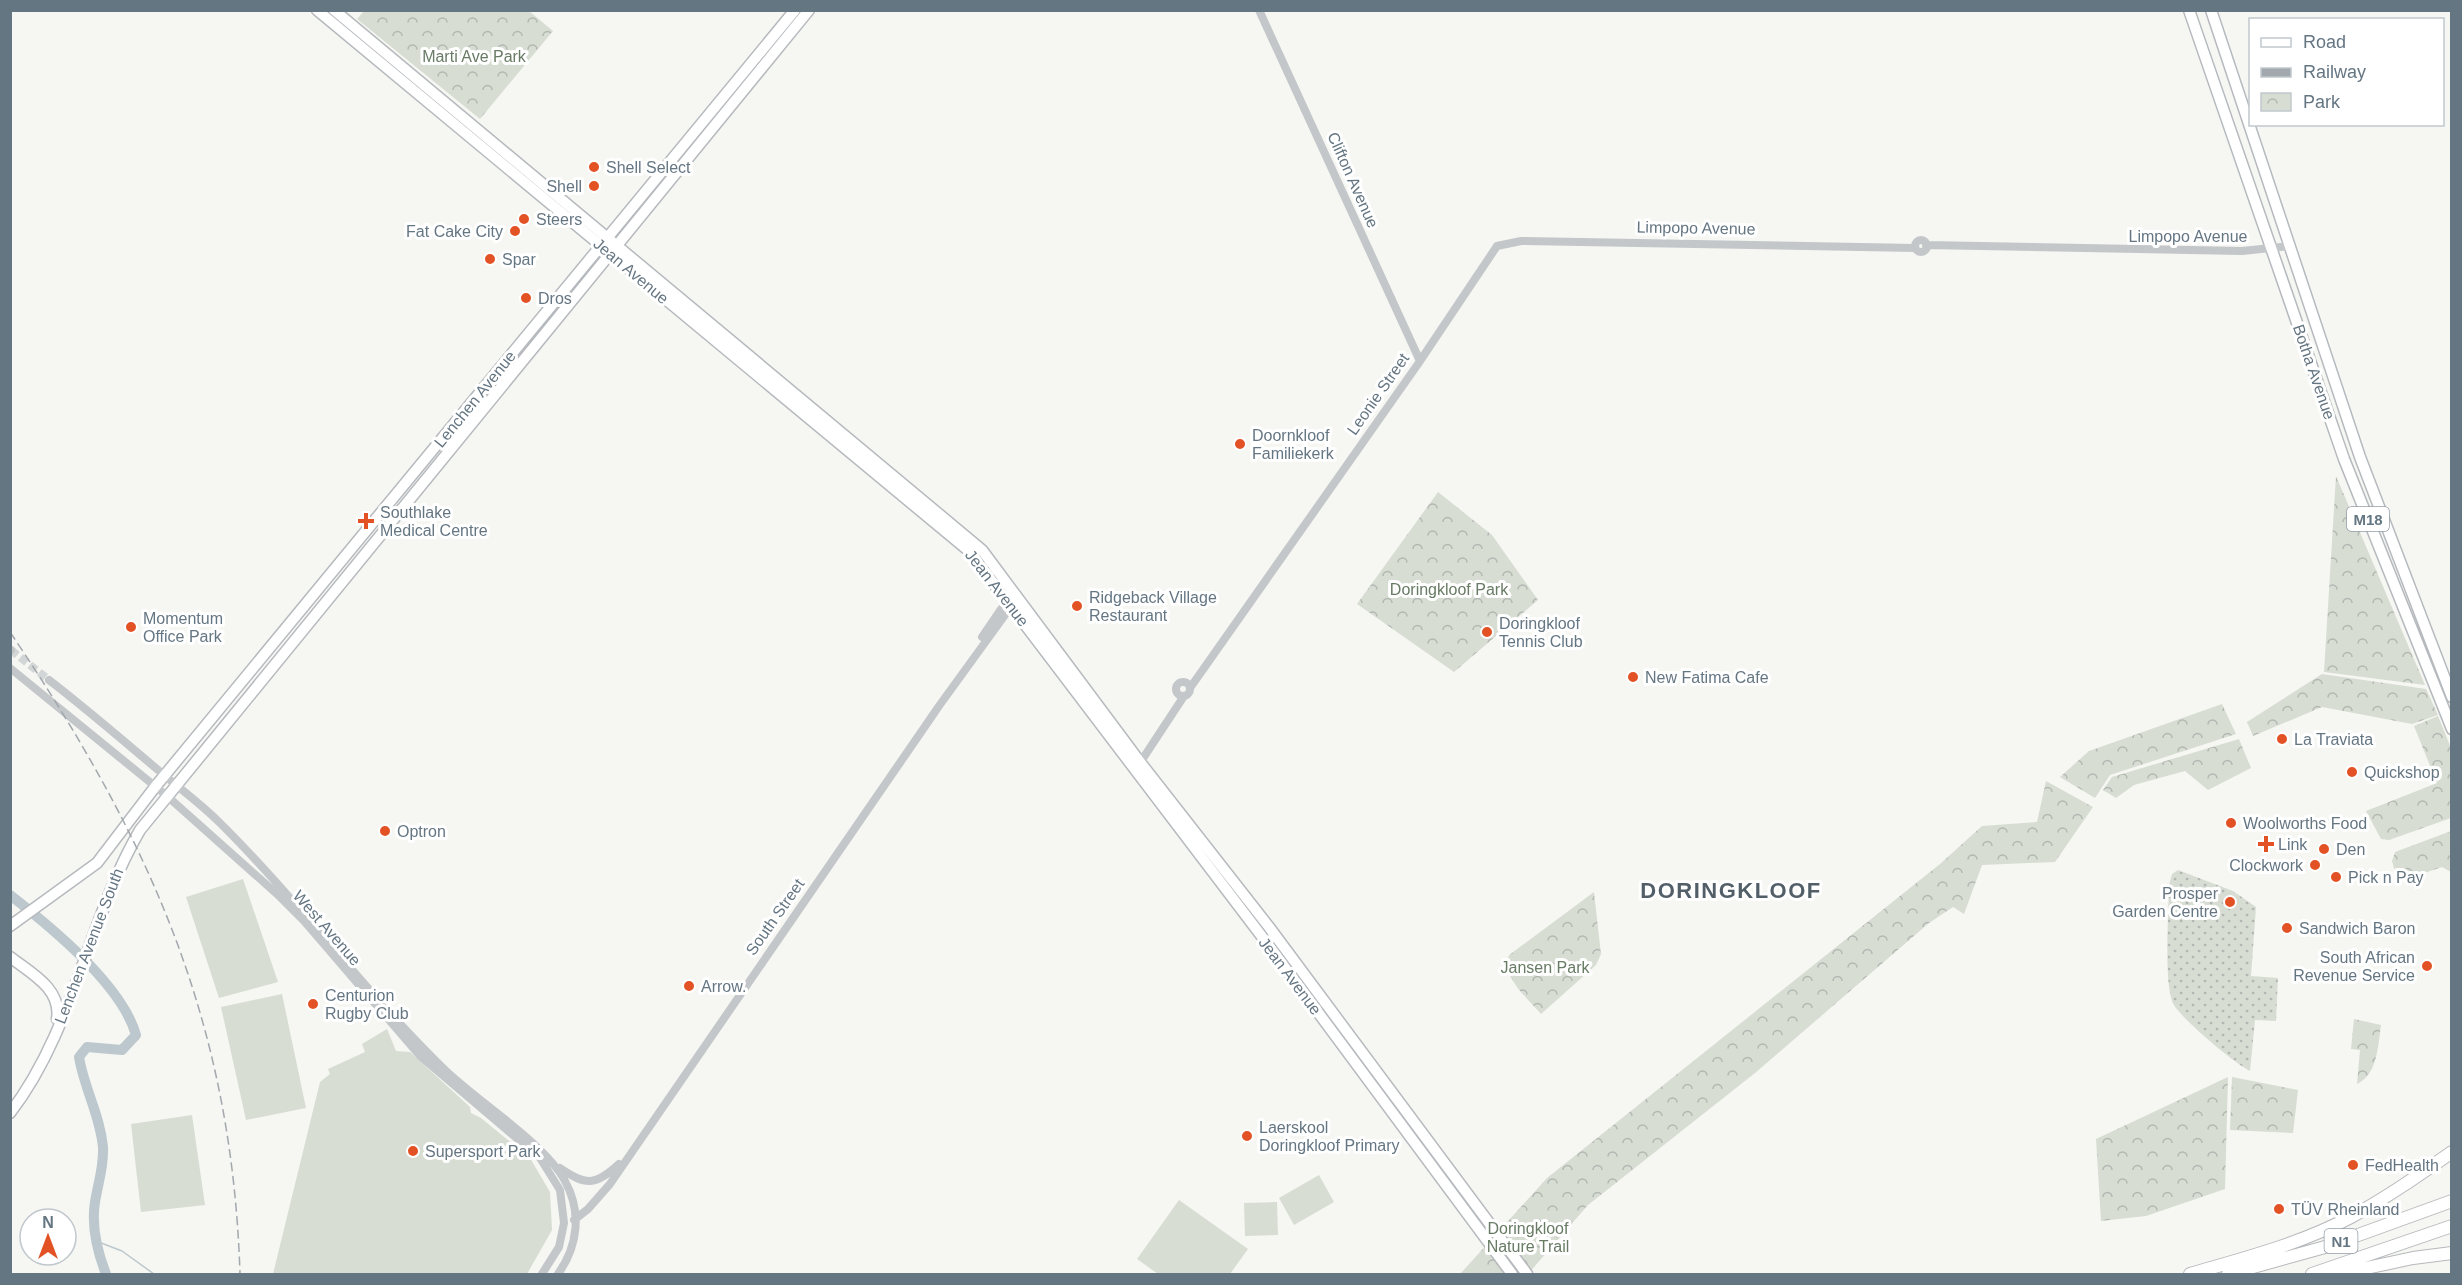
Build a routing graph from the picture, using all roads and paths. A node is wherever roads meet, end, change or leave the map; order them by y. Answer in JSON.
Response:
{"nodes":[{"id":1,"x":316,"y":10,"type":"edge"},
{"id":2,"x":334,"y":10,"type":"edge"},
{"id":3,"x":795,"y":10,"type":"edge"},
{"id":4,"x":809,"y":10,"type":"edge"},
{"id":5,"x":1259,"y":10,"type":"edge"},
{"id":6,"x":2189,"y":10,"type":"edge"},
{"id":7,"x":2211,"y":10,"type":"edge"},
{"id":8,"x":2249,"y":122,"type":"edge"},
{"id":9,"x":2250,"y":126,"type":"edge"},
{"id":10,"x":522,"y":166,"type":"junction"},
{"id":11,"x":530,"y":186,"type":"junction"},
{"id":12,"x":609,"y":245,"type":"junction"},
{"id":13,"x":2291,"y":246,"type":"junction"},
{"id":14,"x":1494,"y":249,"type":"joint"},
{"id":15,"x":2271,"y":250,"type":"junction"},
{"id":16,"x":667,"y":287,"type":"junction"},
{"id":17,"x":685,"y":316,"type":"junction"},
{"id":18,"x":1411,"y":343,"type":"junction"},
{"id":19,"x":1432,"y":343,"type":"junction"},
{"id":20,"x":1420,"y":361,"type":"junction"},
{"id":21,"x":925,"y":507,"type":"junction"},
{"id":22,"x":1013,"y":598,"type":"junction"},
{"id":23,"x":10,"y":668,"type":"edge"},
{"id":24,"x":49,"y":680,"type":"tunnel mouth"},
{"id":25,"x":2451,"y":697,"type":"edge"},
{"id":26,"x":2451,"y":729,"type":"edge"},
{"id":27,"x":1137,"y":767,"type":"junction"},
{"id":28,"x":165,"y":776,"type":"junction"},
{"id":29,"x":175,"y":784,"type":"junction"},
{"id":30,"x":155,"y":787,"type":"junction"},
{"id":31,"x":167,"y":796,"type":"junction"},
{"id":32,"x":1200,"y":839,"type":"junction"},
{"id":33,"x":1219,"y":882,"type":"junction"},
{"id":34,"x":13,"y":924,"type":"edge"},
{"id":35,"x":10,"y":957,"type":"edge"},
{"id":36,"x":55,"y":1033,"type":"junction"},
{"id":37,"x":1368,"y":1060,"type":"junction"},
{"id":38,"x":1387,"y":1105,"type":"junction"},
{"id":39,"x":10,"y":1113,"type":"edge"},
{"id":40,"x":631,"y":1152,"type":"junction"},
{"id":41,"x":2451,"y":1152,"type":"edge"},
{"id":42,"x":552,"y":1162,"type":"junction"},
{"id":43,"x":1461,"y":1185,"type":"junction"},
{"id":44,"x":2451,"y":1201,"type":"edge"},
{"id":45,"x":576,"y":1219,"type":"junction"},
{"id":46,"x":564,"y":1223,"type":"junction"},
{"id":47,"x":2451,"y":1226,"type":"edge"},
{"id":48,"x":1480,"y":1231,"type":"junction"},
{"id":49,"x":2451,"y":1252,"type":"edge"},
{"id":50,"x":542,"y":1275,"type":"edge"},
{"id":51,"x":558,"y":1275,"type":"edge"},
{"id":52,"x":1512,"y":1275,"type":"edge"},
{"id":53,"x":1527,"y":1275,"type":"edge"},
{"id":54,"x":2190,"y":1275,"type":"edge"},
{"id":55,"x":2228,"y":1275,"type":"edge"},
{"id":56,"x":2312,"y":1275,"type":"edge"},
{"id":57,"x":2337,"y":1275,"type":"edge"}],
"edges":[{"from":1,"to":11,"type":"main road","name":"Jean Avenue"},
{"from":2,"to":10,"type":"main road","name":"Jean Avenue"},
{"from":3,"to":12,"type":"main road","name":"Lenchen Avenue"},
{"from":4,"to":12,"type":"main road","name":"Lenchen Avenue"},
{"from":5,"to":18,"type":"street","name":"Clifton Avenue"},
{"from":6,"to":15,"type":"main road","name":"Botha Avenue","number":"M18"},
{"from":7,"to":8,"type":"main road","name":"Botha Avenue","number":"M18"},
{"from":9,"to":13,"type":"main road","name":"Botha Avenue","number":"M18"},
{"from":10,"to":11,"type":"main road"},
{"from":10,"to":12,"type":"main road","name":"Jean Avenue"},
{"from":11,"to":12,"type":"main road","name":"Jean Avenue"},
{"from":12,"to":16,"type":"main road","name":"Jean Avenue"},
{"from":12,"to":17,"type":"main road","name":"Jean Avenue"},
{"from":12,"to":28,"type":"main road","name":"Lenchen Avenue"},
{"from":12,"to":29,"type":"main road","name":"Lenchen Avenue"},
{"from":13,"to":15,"type":"street","name":"Limpopo Avenue"},
{"from":13,"to":25,"type":"main road","name":"Botha Avenue","number":"M18"},
{"from":14,"to":15,"type":"street","name":"Limpopo Avenue"},
{"from":14,"to":19,"type":"street","name":"Leonie Street"},
{"from":15,"to":26,"type":"main road","name":"Botha Avenue","number":"M18"},
{"from":16,"to":17,"type":"main road"},
{"from":16,"to":21,"type":"main road","name":"Jean Avenue"},
{"from":17,"to":21,"type":"main road","name":"Jean Avenue"},
{"from":18,"to":19,"type":"street"},
{"from":18,"to":20,"type":"street","name":"Clifton Avenue"},
{"from":19,"to":20,"type":"street","name":"Leonie Street"},
{"from":20,"to":27,"type":"street","name":"Leonie Street"},
{"from":21,"to":22,"type":"main road","name":"Jean Avenue"},
{"from":22,"to":27,"type":"main road","name":"Jean Avenue"},
{"from":22,"to":40,"type":"street","name":"South Street"},
{"from":23,"to":30,"type":"street","name":"West Avenue"},
{"from":24,"to":28,"type":"street","name":"West Avenue"},
{"from":27,"to":32,"type":"main road","name":"Jean Avenue"},
{"from":27,"to":33,"type":"main road","name":"Jean Avenue"},
{"from":28,"to":29,"type":"street","name":"West Avenue"},
{"from":28,"to":30,"type":"main road","name":"Lenchen Avenue"},
{"from":29,"to":31,"type":"main road","name":"Lenchen Avenue South"},
{"from":29,"to":42,"type":"street","name":"West Avenue"},
{"from":30,"to":31,"type":"street","name":"West Avenue"},
{"from":30,"to":34,"type":"main road","name":"Lenchen Avenue"},
{"from":31,"to":36,"type":"main road","name":"Lenchen Avenue South"},
{"from":31,"to":46,"type":"street","name":"West Avenue"},
{"from":32,"to":33,"type":"main road"},
{"from":32,"to":37,"type":"main road","name":"Jean Avenue"},
{"from":33,"to":38,"type":"main road","name":"Jean Avenue"},
{"from":35,"to":36,"type":"main road"},
{"from":36,"to":39,"type":"main road","name":"Lenchen Avenue South"},
{"from":37,"to":38,"type":"main road"},
{"from":37,"to":43,"type":"main road","name":"Jean Avenue"},
{"from":38,"to":48,"type":"main road","name":"Jean Avenue"},
{"from":40,"to":42,"type":"street"},
{"from":40,"to":45,"type":"street","name":"South Street"},
{"from":41,"to":54,"type":"highway"},
{"from":42,"to":45,"type":"street","name":"West Avenue"},
{"from":43,"to":48,"type":"main road"},
{"from":43,"to":53,"type":"main road","name":"Jean Avenue"},
{"from":44,"to":55,"type":"highway","number":"N1"},
{"from":45,"to":46,"type":"street","name":"South Street"},
{"from":45,"to":51,"type":"street","name":"West Avenue"},
{"from":46,"to":50,"type":"street","name":"West Avenue"},
{"from":47,"to":56,"type":"highway","number":"N1"},
{"from":48,"to":52,"type":"main road","name":"Jean Avenue"},
{"from":49,"to":57,"type":"highway"}]}
